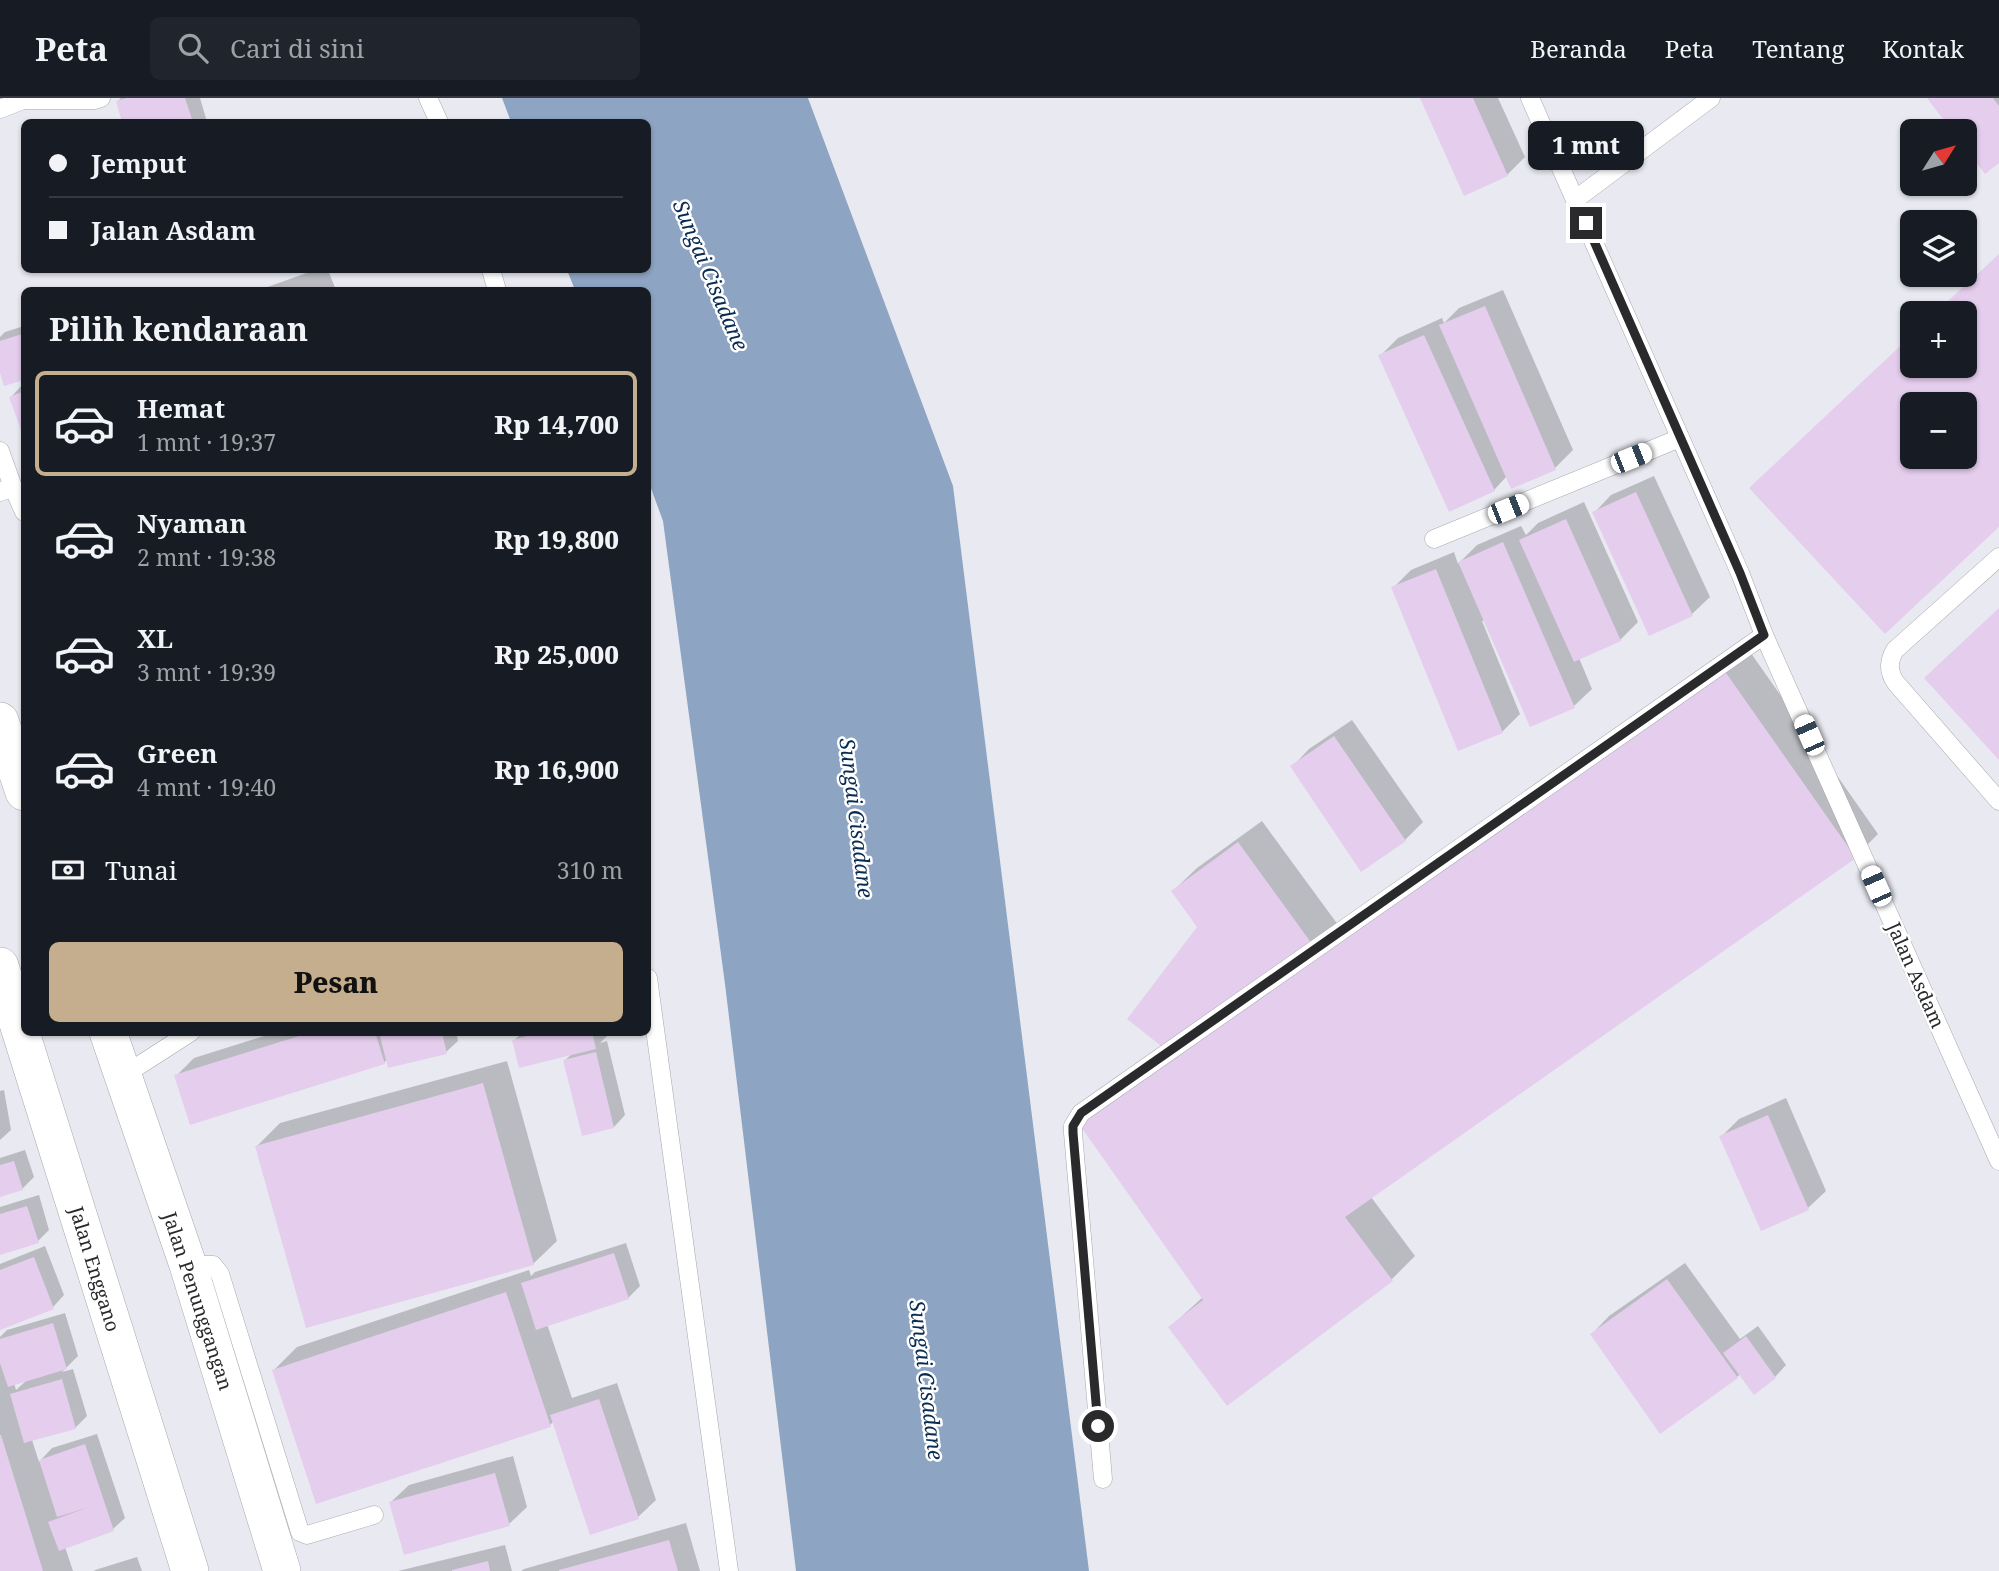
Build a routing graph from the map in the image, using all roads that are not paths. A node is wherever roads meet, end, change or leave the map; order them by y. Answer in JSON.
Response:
{"nodes":[{"id":1,"x":101,"y":98,"type":"edge"},
{"id":2,"x":428,"y":98,"type":"edge"},
{"id":3,"x":1530,"y":98,"type":"edge"},
{"id":4,"x":1711,"y":98,"type":"edge"},
{"id":5,"x":0,"y":109,"type":"edge"},
{"id":6,"x":438,"y":119,"type":"edge"},
{"id":7,"x":1576,"y":199,"type":"junction"},
{"id":8,"x":1680,"y":438,"type":"junction"},
{"id":9,"x":0,"y":451,"type":"edge"},
{"id":10,"x":6,"y":490,"type":"edge"},
{"id":11,"x":21,"y":508,"type":"edge"},
{"id":12,"x":1434,"y":539,"type":"dead end"},
{"id":13,"x":1999,"y":557,"type":"edge"},
{"id":14,"x":1764,"y":635,"type":"junction"},
{"id":15,"x":0,"y":721,"type":"edge"},
{"id":16,"x":21,"y":783,"type":"edge"},
{"id":17,"x":1999,"y":801,"type":"edge"},
{"id":18,"x":0,"y":966,"type":"edge"},
{"id":19,"x":651,"y":1000,"type":"edge"},
{"id":20,"x":21,"y":1033,"type":"edge"},
{"id":21,"x":22,"y":1036,"type":"edge"},
{"id":22,"x":109,"y":1036,"type":"edge"},
{"id":23,"x":185,"y":1036,"type":"edge"},
{"id":24,"x":121,"y":1073,"type":"junction"},
{"id":25,"x":1999,"y":1161,"type":"edge"},
{"id":26,"x":188,"y":1265,"type":"junction"},
{"id":27,"x":1103,"y":1479,"type":"dead end"},
{"id":28,"x":374,"y":1515,"type":"dead end"},
{"id":29,"x":190,"y":1571,"type":"edge"},
{"id":30,"x":282,"y":1571,"type":"edge"},
{"id":31,"x":729,"y":1571,"type":"edge"}],
"edges":[{"from":1,"to":5,"type":"lane"},
{"from":2,"to":6,"type":"lane"},
{"from":3,"to":7,"type":"lane","name":"Jalan Asdam"},
{"from":4,"to":7,"type":"lane"},
{"from":7,"to":8,"type":"lane","name":"Jalan Asdam"},
{"from":8,"to":12,"type":"lane"},
{"from":8,"to":14,"type":"lane","name":"Jalan Asdam"},
{"from":9,"to":10,"type":"lane"},
{"from":10,"to":11,"type":"lane"},
{"from":13,"to":17,"type":"lane"},
{"from":14,"to":25,"type":"lane","name":"Jalan Asdam"},
{"from":14,"to":27,"type":"lane"},
{"from":15,"to":16,"type":"street"},
{"from":18,"to":20,"type":"street","name":"Jalan Enggano"},
{"from":19,"to":31,"type":"lane"},
{"from":21,"to":29,"type":"street","name":"Jalan Enggano"},
{"from":22,"to":24,"type":"street","name":"Jalan Penunggangan"},
{"from":23,"to":24,"type":"lane"},
{"from":24,"to":26,"type":"street","name":"Jalan Penunggangan"},
{"from":26,"to":28,"type":"lane"},
{"from":26,"to":30,"type":"street","name":"Jalan Penunggangan"}]}
